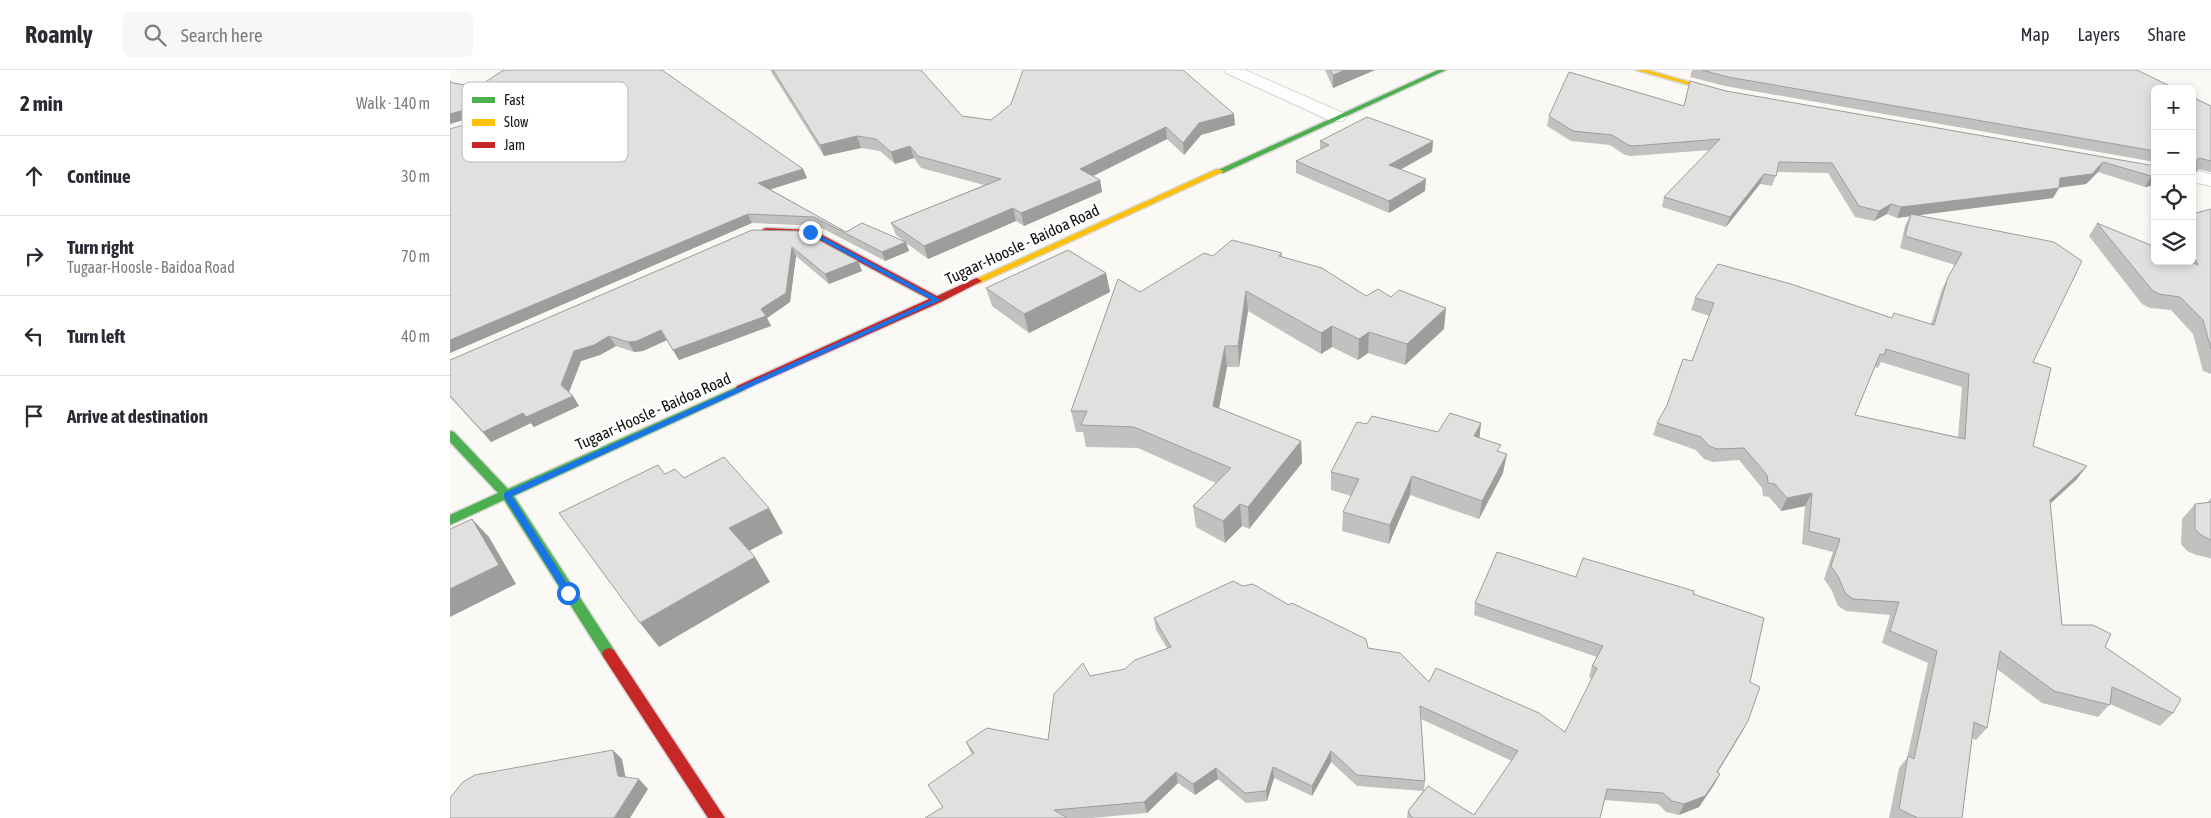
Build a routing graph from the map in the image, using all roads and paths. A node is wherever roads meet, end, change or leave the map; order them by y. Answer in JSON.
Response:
{"nodes":[{"id":1,"x":1232,"y":70,"type":"edge"},
{"id":2,"x":1443,"y":70,"type":"edge"},
{"id":3,"x":1639,"y":70,"type":"edge"},
{"id":4,"x":1734,"y":94,"type":"edge"},
{"id":5,"x":1337,"y":117,"type":"junction"},
{"id":6,"x":2196,"y":177,"type":"edge"},
{"id":7,"x":2211,"y":180,"type":"edge"},
{"id":8,"x":752,"y":231,"type":"edge"},
{"id":9,"x":938,"y":300,"type":"junction"},
{"id":10,"x":450,"y":435,"type":"edge"},
{"id":11,"x":507,"y":495,"type":"junction"},
{"id":12,"x":450,"y":520,"type":"edge"},
{"id":13,"x":717,"y":818,"type":"edge"}],
"edges":[{"from":1,"to":5,"type":"street"},
{"from":2,"to":5,"type":"main road","name":"Tugaar-Hoosle - Baidoa Road"},
{"from":3,"to":4,"type":"main road"},
{"from":5,"to":9,"type":"main road","name":"Tugaar-Hoosle - Baidoa Road"},
{"from":6,"to":7,"type":"street"},
{"from":8,"to":9,"type":"main road"},
{"from":9,"to":11,"type":"main road","name":"Tugaar-Hoosle - Baidoa Road"},
{"from":10,"to":11,"type":"main road"},
{"from":11,"to":12,"type":"main road","name":"Tugaar-Hoosle - Baidoa Road"},
{"from":11,"to":13,"type":"main road"}]}
